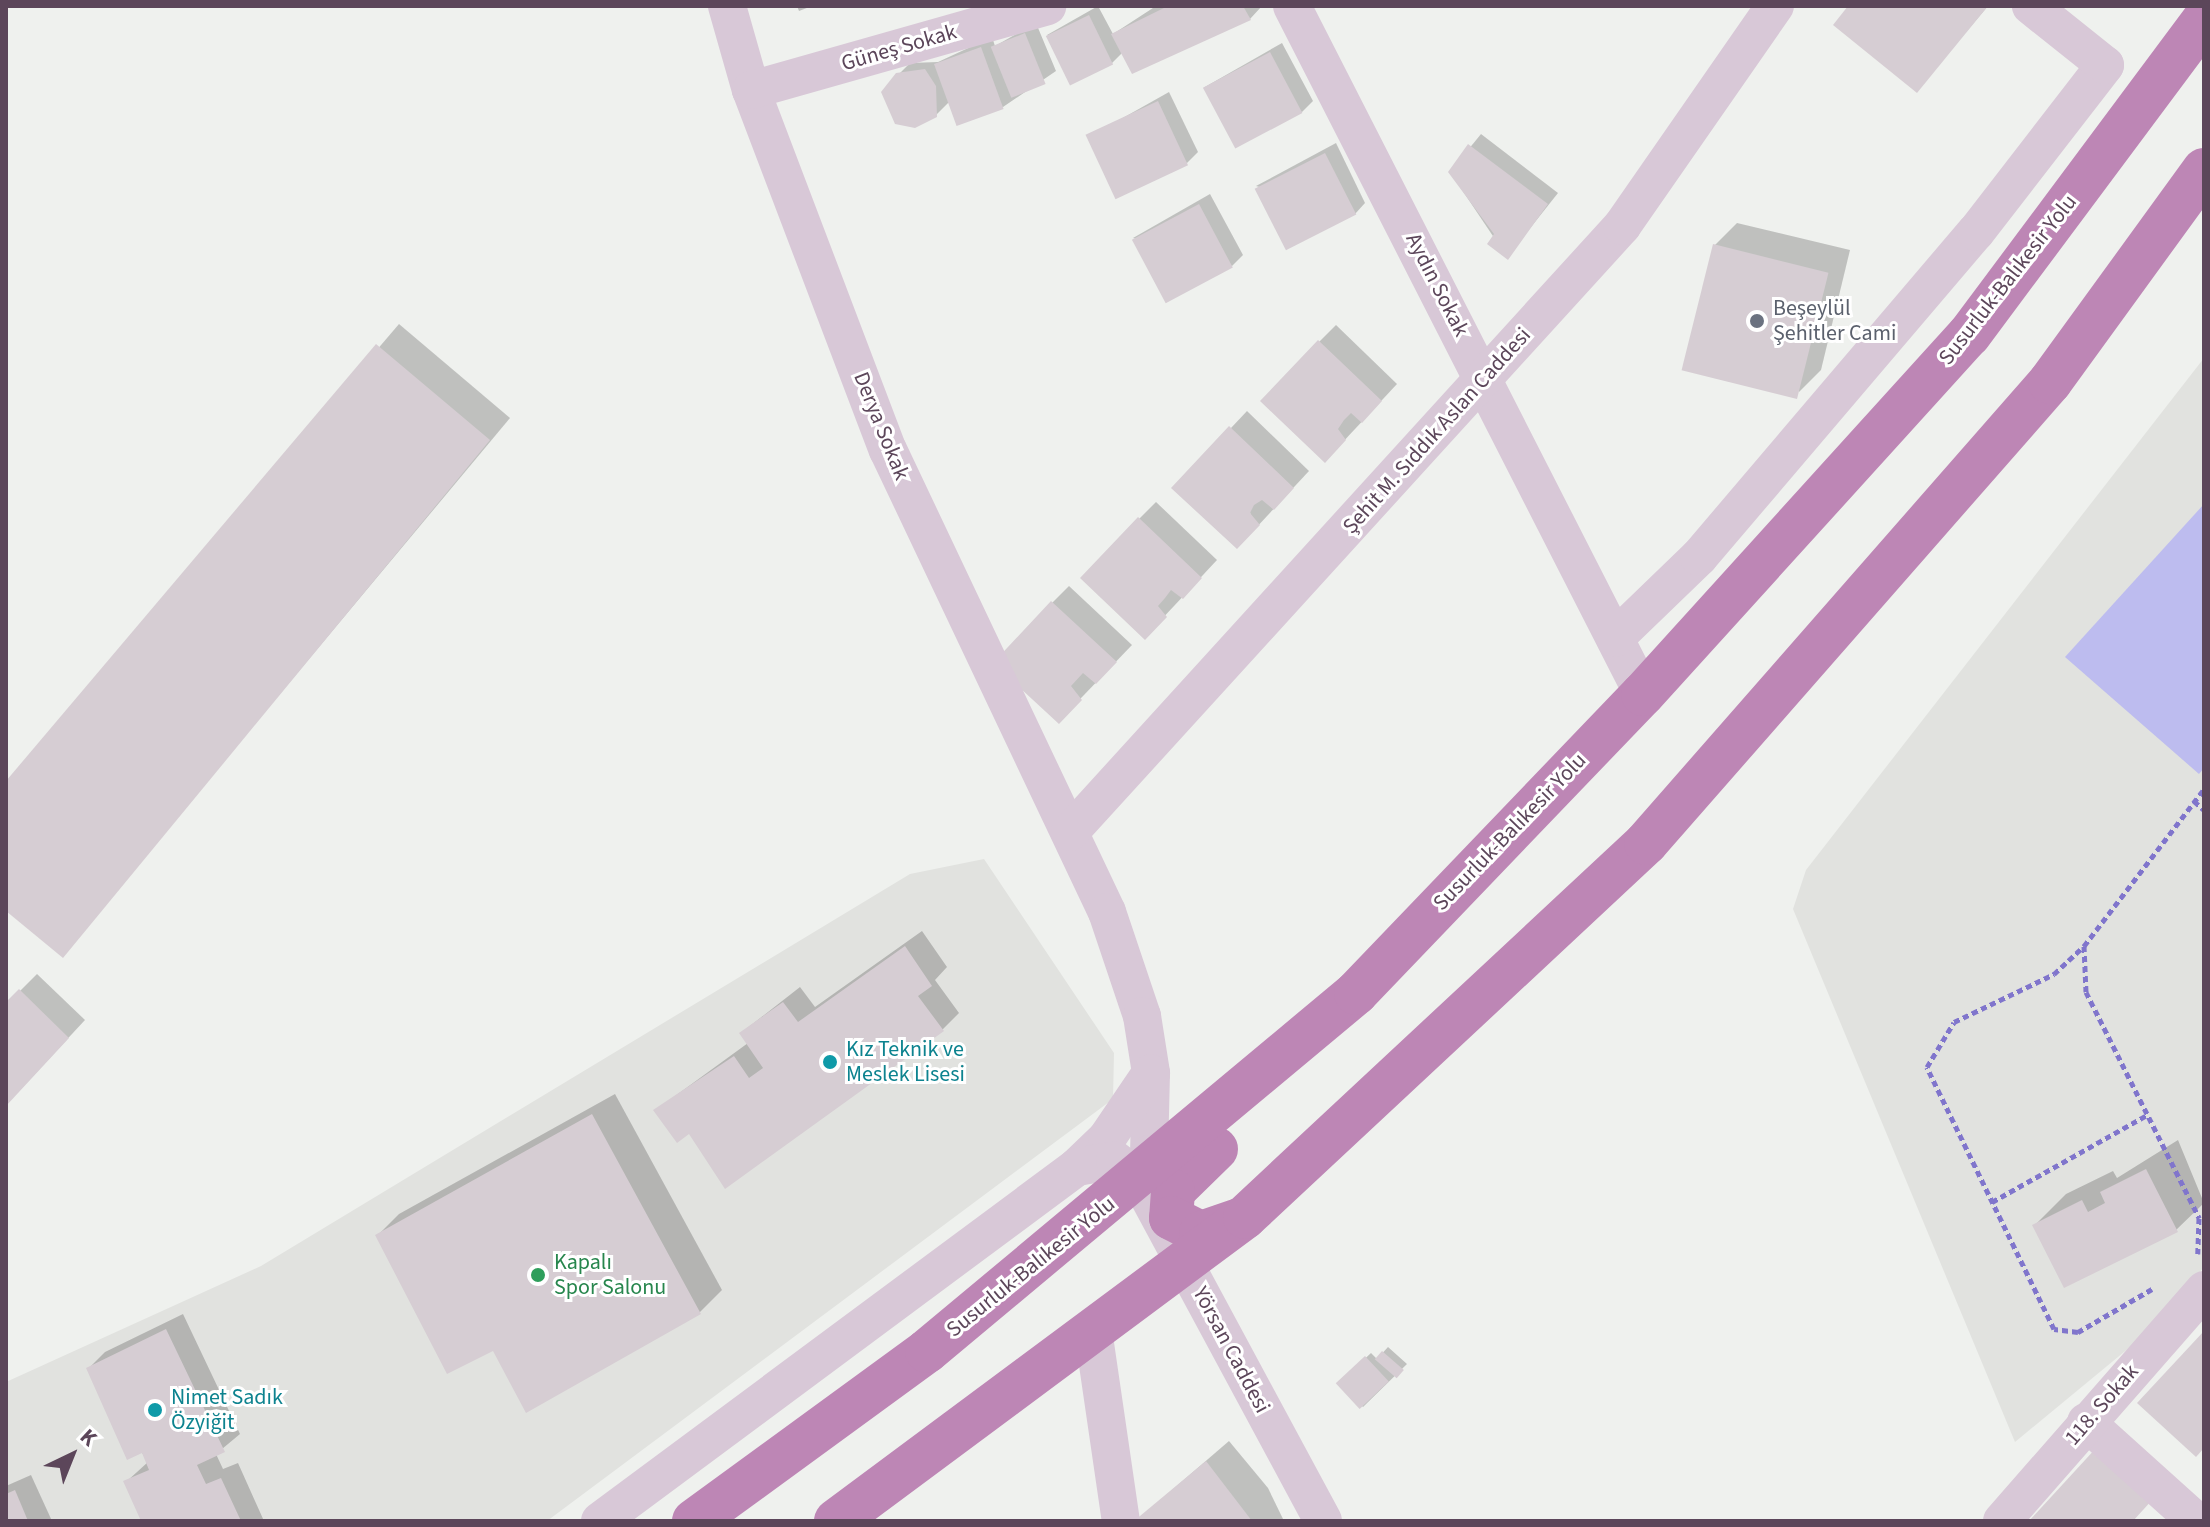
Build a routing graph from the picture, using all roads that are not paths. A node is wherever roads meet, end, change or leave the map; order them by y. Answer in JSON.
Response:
{"nodes":[{"id":1,"x":727,"y":6,"type":"edge"},
{"id":2,"x":1047,"y":6,"type":"edge"},
{"id":3,"x":1292,"y":6,"type":"edge"},
{"id":4,"x":1775,"y":6,"type":"edge"},
{"id":5,"x":2031,"y":6,"type":"edge"},
{"id":6,"x":2204,"y":20,"type":"edge"},
{"id":7,"x":751,"y":90,"type":"junction"},
{"id":8,"x":2204,"y":170,"type":"edge"},
{"id":9,"x":1486,"y":379,"type":"junction"},
{"id":10,"x":1615,"y":638,"type":"junction"},
{"id":11,"x":1643,"y":694,"type":"junction"},
{"id":12,"x":1070,"y":832,"type":"junction"},
{"id":13,"x":1493,"y":851,"type":"junction"},
{"id":14,"x":1151,"y":1073,"type":"junction"},
{"id":15,"x":1077,"y":1167,"type":"junction"},
{"id":16,"x":1139,"y":1179,"type":"junction"},
{"id":17,"x":1245,"y":1217,"type":"junction"},
{"id":18,"x":1185,"y":1264,"type":"junction"},
{"id":19,"x":2197,"y":1276,"type":"edge"},
{"id":20,"x":1093,"y":1330,"type":"junction"},
{"id":21,"x":2086,"y":1422,"type":"junction"},
{"id":22,"x":600,"y":1521,"type":"edge"},
{"id":23,"x":694,"y":1521,"type":"edge"},
{"id":24,"x":836,"y":1521,"type":"edge"},
{"id":25,"x":1121,"y":1521,"type":"edge"},
{"id":26,"x":1323,"y":1521,"type":"edge"},
{"id":27,"x":2002,"y":1521,"type":"edge"},
{"id":28,"x":2196,"y":1521,"type":"edge"}],
"edges":[{"from":1,"to":7,"type":"street","name":"Derya Sokak"},
{"from":2,"to":7,"type":"street","name":"Güneş Sokak"},
{"from":3,"to":9,"type":"street","name":"Aydın Sokak"},
{"from":4,"to":9,"type":"street","name":"Şehit M. Sıddık Aslan Caddesi"},
{"from":5,"to":10,"type":"street"},
{"from":6,"to":11,"type":"highway","name":"Susurluk-Balıkesir Yolu"},
{"from":7,"to":12,"type":"street","name":"Derya Sokak"},
{"from":8,"to":17,"type":"highway"},
{"from":9,"to":10,"type":"street","name":"Aydın Sokak"},
{"from":9,"to":12,"type":"street","name":"Şehit M. Sıddık Aslan Caddesi"},
{"from":10,"to":11,"type":"street","name":"Aydın Sokak"},
{"from":11,"to":13,"type":"highway","name":"Susurluk-Balıkesir Yolu"},
{"from":12,"to":14,"type":"street","name":"Derya Sokak"},
{"from":13,"to":16,"type":"highway","name":"Susurluk-Balıkesir Yolu"},
{"from":13,"to":17,"type":"highway"},
{"from":14,"to":15,"type":"street"},
{"from":14,"to":16,"type":"street","name":"Derya Sokak"},
{"from":15,"to":16,"type":"street"},
{"from":15,"to":22,"type":"street"},
{"from":16,"to":18,"type":"street","name":"Yörsan Caddesi"},
{"from":16,"to":23,"type":"highway","name":"Susurluk-Balıkesir Yolu"},
{"from":17,"to":18,"type":"highway"},
{"from":18,"to":20,"type":"highway"},
{"from":18,"to":26,"type":"street","name":"Yörsan Caddesi"},
{"from":19,"to":21,"type":"street","name":"118. Sokak"},
{"from":20,"to":24,"type":"highway"},
{"from":20,"to":25,"type":"street"},
{"from":21,"to":27,"type":"street","name":"118. Sokak"},
{"from":21,"to":28,"type":"street"}]}
